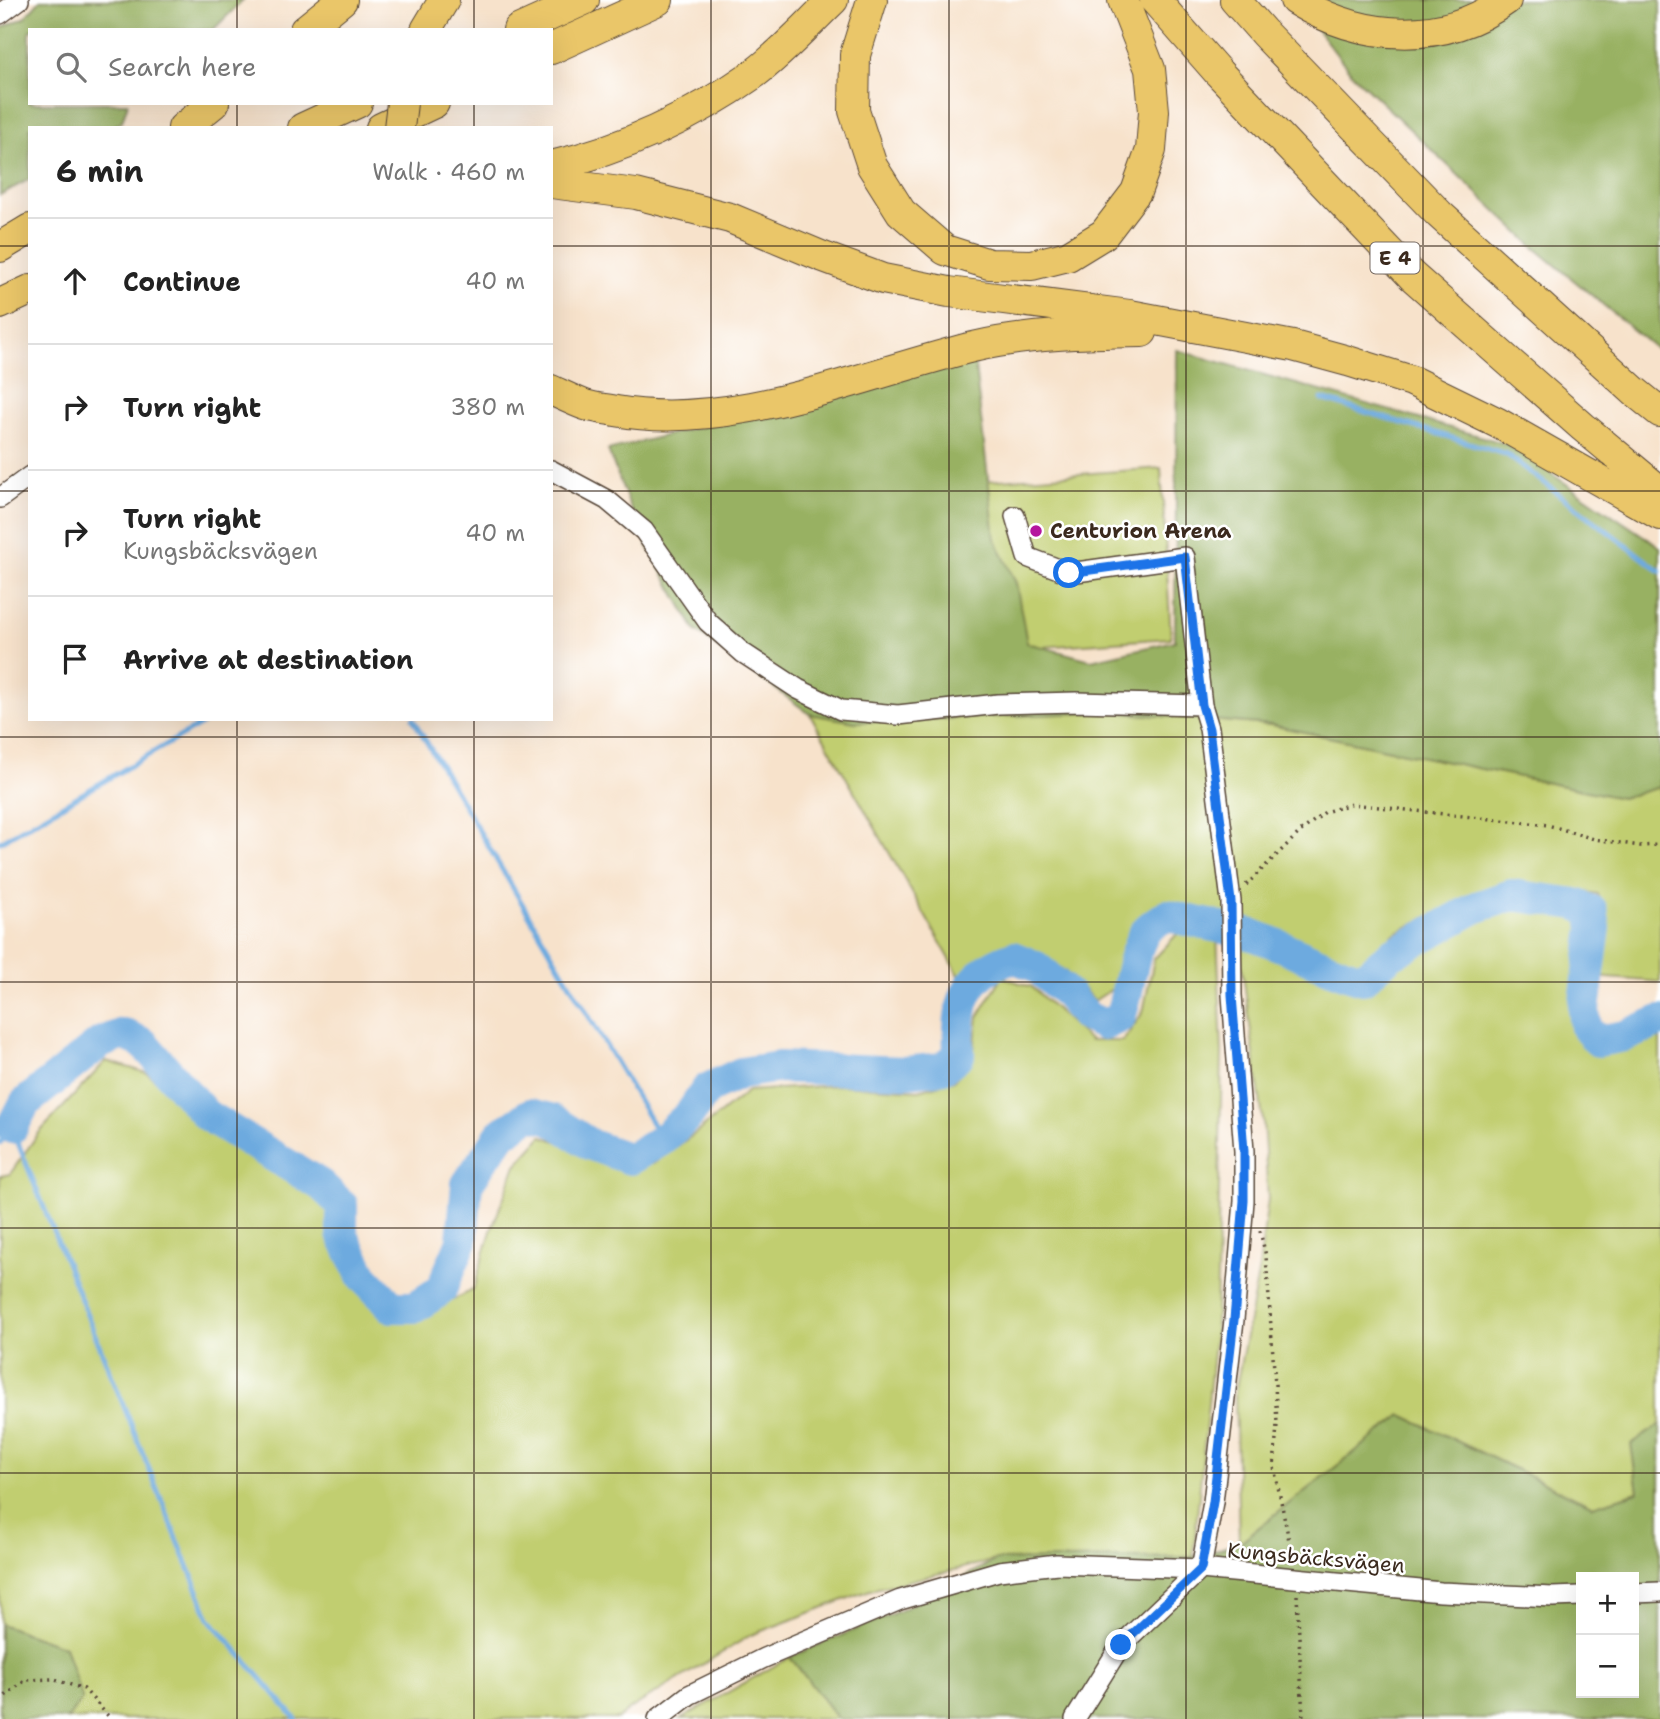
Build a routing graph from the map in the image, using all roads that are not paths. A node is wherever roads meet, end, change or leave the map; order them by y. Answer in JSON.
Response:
{"nodes":[{"id":1,"x":19,"y":0,"type":"edge"},
{"id":2,"x":342,"y":0,"type":"edge"},
{"id":3,"x":444,"y":0,"type":"edge"},
{"id":4,"x":584,"y":0,"type":"edge"},
{"id":5,"x":658,"y":0,"type":"edge"},
{"id":6,"x":833,"y":0,"type":"edge"},
{"id":7,"x":872,"y":0,"type":"edge"},
{"id":8,"x":1123,"y":0,"type":"edge"},
{"id":9,"x":1155,"y":0,"type":"edge"},
{"id":10,"x":1236,"y":0,"type":"edge"},
{"id":11,"x":1294,"y":0,"type":"edge"},
{"id":12,"x":1506,"y":0,"type":"edge"},
{"id":13,"x":0,"y":14,"type":"edge"},
{"id":14,"x":307,"y":28,"type":"edge"},
{"id":15,"x":427,"y":28,"type":"edge"},
{"id":16,"x":523,"y":28,"type":"edge"},
{"id":17,"x":553,"y":48,"type":"edge"},
{"id":18,"x":212,"y":105,"type":"edge"},
{"id":19,"x":353,"y":105,"type":"edge"},
{"id":20,"x":402,"y":105,"type":"edge"},
{"id":21,"x":430,"y":105,"type":"edge"},
{"id":22,"x":185,"y":126,"type":"edge"},
{"id":23,"x":307,"y":126,"type":"edge"},
{"id":24,"x":385,"y":126,"type":"edge"},
{"id":25,"x":399,"y":126,"type":"edge"},
{"id":26,"x":553,"y":166,"type":"edge"},
{"id":27,"x":553,"y":183,"type":"edge"},
{"id":28,"x":28,"y":230,"type":"edge"},
{"id":29,"x":0,"y":247,"type":"edge"},
{"id":30,"x":28,"y":254,"type":"edge"},
{"id":31,"x":0,"y":267,"type":"edge"},
{"id":32,"x":28,"y":291,"type":"edge"},
{"id":33,"x":0,"y":304,"type":"edge"},
{"id":34,"x":1212,"y":331,"type":"junction"},
{"id":35,"x":553,"y":391,"type":"edge"},
{"id":36,"x":1660,"y":412,"type":"edge"},
{"id":37,"x":553,"y":471,"type":"edge"},
{"id":38,"x":28,"y":477,"type":"edge"},
{"id":39,"x":1660,"y":491,"type":"edge"},
{"id":40,"x":0,"y":498,"type":"edge"},
{"id":41,"x":1660,"y":515,"type":"edge"},
{"id":42,"x":1014,"y":516,"type":"dead end"},
{"id":43,"x":1202,"y":705,"type":"junction"},
{"id":44,"x":1201,"y":1569,"type":"junction"},
{"id":45,"x":1660,"y":1592,"type":"edge"},
{"id":46,"x":1639,"y":1593,"type":"edge"},
{"id":47,"x":1576,"y":1595,"type":"edge"},
{"id":48,"x":658,"y":1719,"type":"edge"},
{"id":49,"x":1075,"y":1719,"type":"edge"}],
"edges":[{"from":1,"to":13,"type":"street"},
{"from":2,"to":14,"type":"highway"},
{"from":3,"to":15,"type":"highway"},
{"from":4,"to":16,"type":"highway"},
{"from":5,"to":17,"type":"highway"},
{"from":6,"to":26,"type":"highway"},
{"from":7,"to":8,"type":"highway"},
{"from":9,"to":39,"type":"highway","number":"E 4"},
{"from":10,"to":36,"type":"highway"},
{"from":11,"to":12,"type":"highway"},
{"from":18,"to":22,"type":"highway"},
{"from":19,"to":23,"type":"highway"},
{"from":20,"to":25,"type":"highway","bridge":true},
{"from":21,"to":24,"type":"highway"},
{"from":27,"to":34,"type":"highway"},
{"from":28,"to":29,"type":"highway"},
{"from":30,"to":31,"type":"highway"},
{"from":32,"to":33,"type":"highway"},
{"from":34,"to":35,"type":"highway"},
{"from":34,"to":41,"type":"highway"},
{"from":37,"to":43,"type":"street"},
{"from":38,"to":40,"type":"street"},
{"from":42,"to":43,"type":"street"},
{"from":43,"to":44,"type":"street"},
{"from":44,"to":47,"type":"street","name":"Kungsbäcksvägen"},
{"from":44,"to":48,"type":"street"},
{"from":44,"to":49,"type":"street","name":"Kungsbäcksvägen"},
{"from":45,"to":46,"type":"street"}]}
